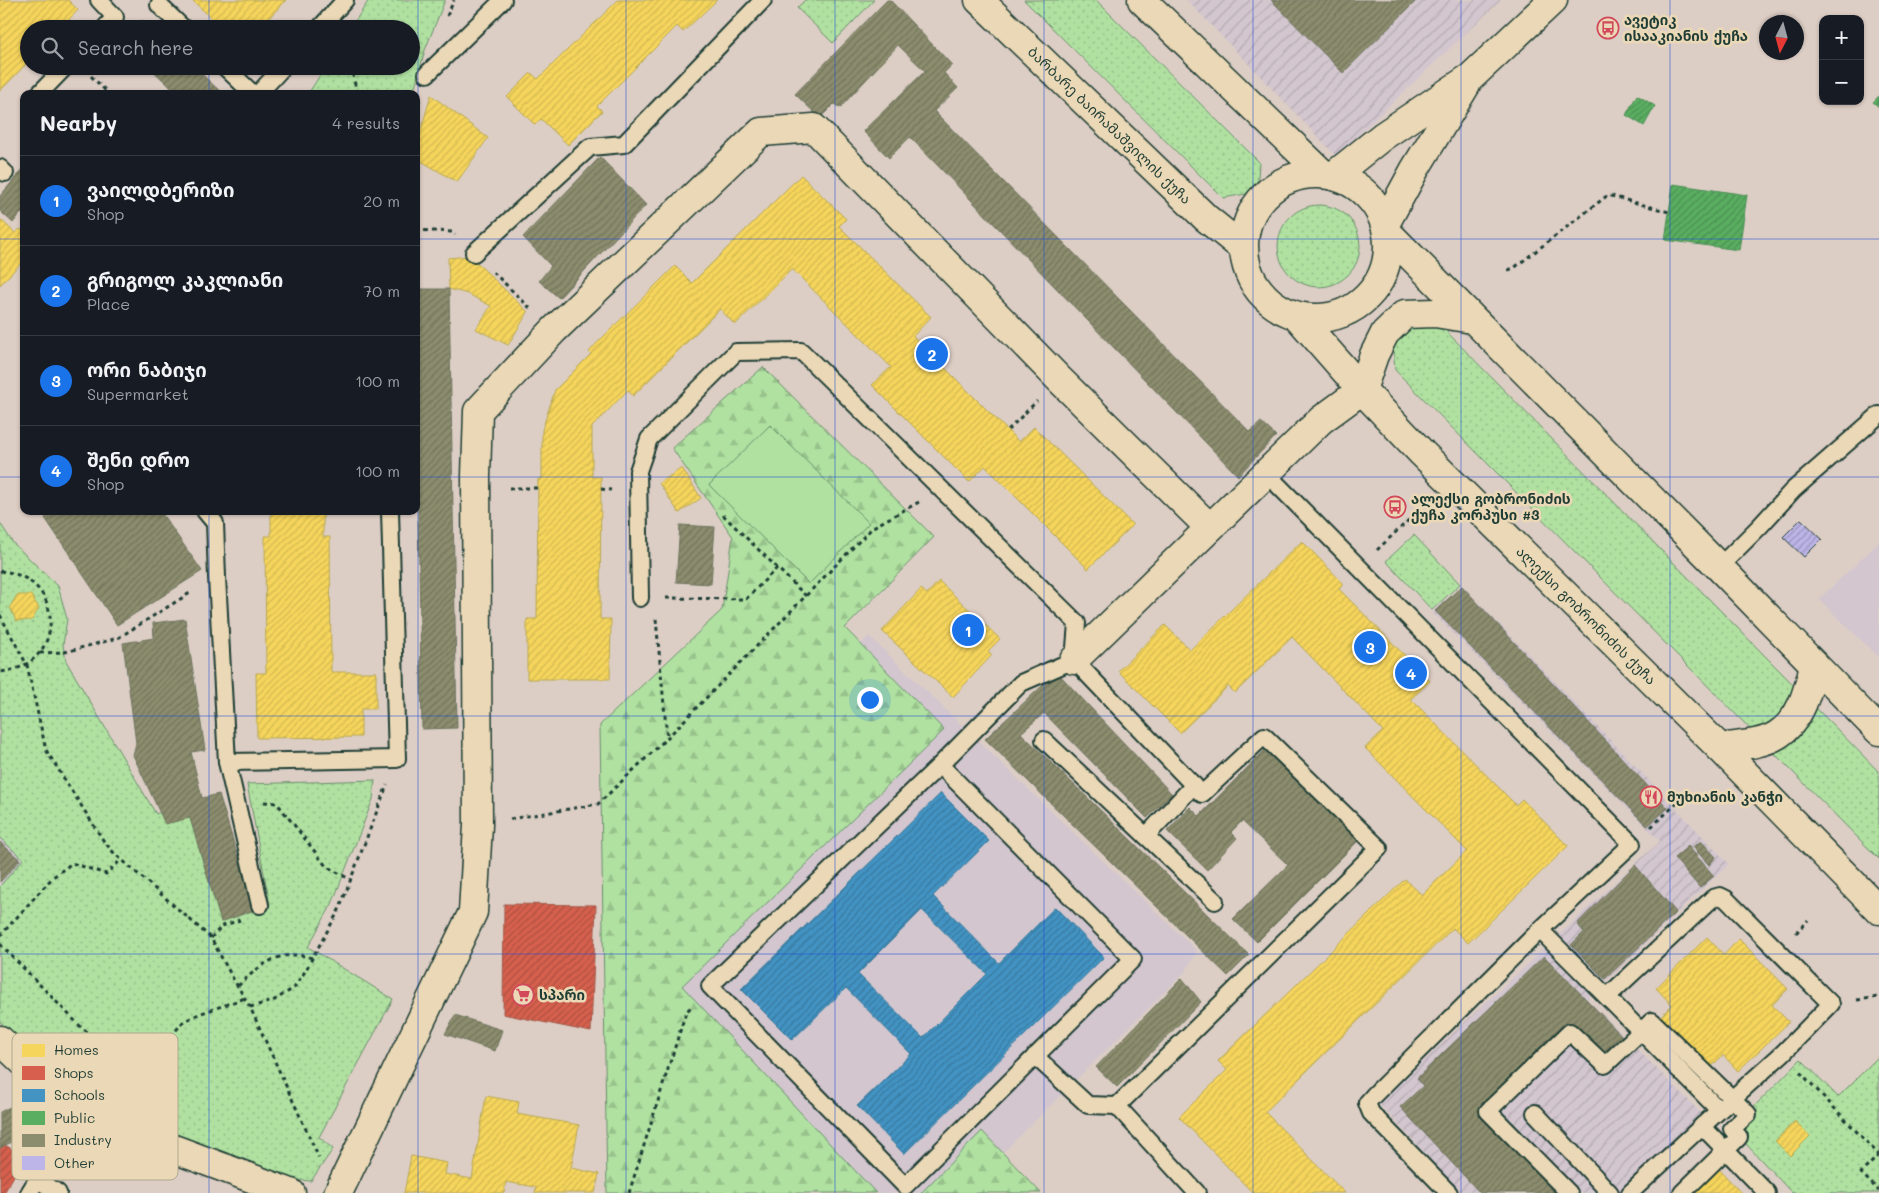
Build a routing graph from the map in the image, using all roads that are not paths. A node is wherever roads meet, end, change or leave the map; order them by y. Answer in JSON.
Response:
{"nodes":[{"id":1,"x":100,"y":0,"type":"edge"},
{"id":2,"x":345,"y":0,"type":"edge"},
{"id":3,"x":503,"y":0,"type":"edge"},
{"id":4,"x":763,"y":0,"type":"edge"},
{"id":5,"x":979,"y":0,"type":"edge"},
{"id":6,"x":1142,"y":0,"type":"edge"},
{"id":7,"x":1553,"y":0,"type":"edge"},
{"id":8,"x":159,"y":5,"type":"dead end"},
{"id":9,"x":112,"y":20,"type":"edge"},
{"id":10,"x":175,"y":20,"type":"edge"},
{"id":11,"x":327,"y":20,"type":"edge"},
{"id":12,"x":427,"y":74,"type":"dead end"},
{"id":13,"x":57,"y":75,"type":"edge"},
{"id":14,"x":233,"y":75,"type":"edge"},
{"id":15,"x":276,"y":75,"type":"edge"},
{"id":16,"x":1471,"y":77,"type":"junction"},
{"id":17,"x":43,"y":90,"type":"edge"},
{"id":18,"x":249,"y":90,"type":"edge"},
{"id":19,"x":262,"y":90,"type":"edge"},
{"id":20,"x":1328,"y":175,"type":"junction"},
{"id":21,"x":1387,"y":229,"type":"junction"},
{"id":22,"x":1243,"y":248,"type":"junction"},
{"id":23,"x":474,"y":254,"type":"dead end"},
{"id":24,"x":1298,"y":317,"type":"junction"},
{"id":25,"x":1472,"y":319,"type":"junction"},
{"id":26,"x":1362,"y":390,"type":"junction"},
{"id":27,"x":1879,"y":415,"type":"edge"},
{"id":28,"x":1266,"y":473,"type":"junction"},
{"id":29,"x":208,"y":515,"type":"edge"},
{"id":30,"x":390,"y":515,"type":"edge"},
{"id":31,"x":1209,"y":527,"type":"junction"},
{"id":32,"x":1719,"y":567,"type":"junction"},
{"id":33,"x":647,"y":598,"type":"road end"},
{"id":34,"x":1074,"y":660,"type":"junction"},
{"id":35,"x":1814,"y":665,"type":"junction"},
{"id":36,"x":1879,"y":731,"type":"edge"},
{"id":37,"x":1044,"y":740,"type":"dead end"},
{"id":38,"x":1720,"y":748,"type":"junction"},
{"id":39,"x":227,"y":762,"type":"junction"},
{"id":40,"x":940,"y":765,"type":"junction"},
{"id":41,"x":1194,"y":786,"type":"junction"},
{"id":42,"x":1146,"y":836,"type":"junction"},
{"id":43,"x":1215,"y":901,"type":"dead end"},
{"id":44,"x":260,"y":905,"type":"dead end"},
{"id":45,"x":1879,"y":910,"type":"edge"},
{"id":46,"x":1540,"y":930,"type":"junction"},
{"id":47,"x":1607,"y":997,"type":"junction"},
{"id":48,"x":1640,"y":1031,"type":"junction"},
{"id":49,"x":0,"y":1040,"type":"edge"},
{"id":50,"x":12,"y":1051,"type":"edge"},
{"id":51,"x":1036,"y":1056,"type":"junction"},
{"id":52,"x":1732,"y":1099,"type":"junction"},
{"id":53,"x":1116,"y":1106,"type":"junction"},
{"id":54,"x":1719,"y":1110,"type":"junction"},
{"id":55,"x":1535,"y":1113,"type":"dead end"},
{"id":56,"x":1702,"y":1126,"type":"junction"},
{"id":57,"x":1726,"y":1150,"type":"junction"},
{"id":58,"x":178,"y":1151,"type":"edge"},
{"id":59,"x":33,"y":1186,"type":"edge"},
{"id":60,"x":58,"y":1193,"type":"edge"},
{"id":61,"x":291,"y":1193,"type":"edge"},
{"id":62,"x":338,"y":1193,"type":"edge"},
{"id":63,"x":1197,"y":1193,"type":"edge"},
{"id":64,"x":1449,"y":1193,"type":"edge"},
{"id":65,"x":1569,"y":1193,"type":"edge"},
{"id":66,"x":1610,"y":1193,"type":"edge"},
{"id":67,"x":1630,"y":1193,"type":"edge"},
{"id":68,"x":1682,"y":1193,"type":"edge"},
{"id":69,"x":1766,"y":1193,"type":"edge"}],
"edges":[{"from":1,"to":9,"type":"lane"},
{"from":2,"to":11,"type":"lane"},
{"from":3,"to":12,"type":"lane"},
{"from":4,"to":23,"type":"lane"},
{"from":5,"to":22,"type":"street","name":"ბარბარე ბაირამაშვილის ქუჩა"},
{"from":6,"to":20,"type":"street"},
{"from":7,"to":16,"type":"street"},
{"from":8,"to":10,"type":"lane"},
{"from":13,"to":17,"type":"lane"},
{"from":14,"to":18,"type":"lane"},
{"from":15,"to":19,"type":"lane"},
{"from":16,"to":20,"type":"street"},
{"from":16,"to":21,"type":"street"},
{"from":20,"to":21,"type":"street"},
{"from":20,"to":22,"type":"street"},
{"from":21,"to":24,"type":"street"},
{"from":21,"to":25,"type":"street"},
{"from":22,"to":24,"type":"street"},
{"from":24,"to":26,"type":"street","name":"ალექსი გობრონიძის ქუჩა"},
{"from":25,"to":26,"type":"street"},
{"from":25,"to":32,"type":"street"},
{"from":26,"to":28,"type":"street"},
{"from":26,"to":38,"type":"street","name":"ალექსი გობრონიძის ქუჩა"},
{"from":27,"to":32,"type":"lane"},
{"from":28,"to":31,"type":"street"},
{"from":28,"to":46,"type":"lane"},
{"from":29,"to":39,"type":"lane"},
{"from":30,"to":39,"type":"lane"},
{"from":31,"to":34,"type":"street"},
{"from":31,"to":62,"type":"street"},
{"from":32,"to":35,"type":"street"},
{"from":33,"to":34,"type":"lane"},
{"from":34,"to":40,"type":"lane"},
{"from":34,"to":41,"type":"lane"},
{"from":35,"to":36,"type":"street"},
{"from":35,"to":38,"type":"street"},
{"from":37,"to":42,"type":"lane"},
{"from":38,"to":45,"type":"street","name":"ალექსი გობრონიძის ქუჩა"},
{"from":39,"to":44,"type":"lane"},
{"from":40,"to":51,"type":"lane"},
{"from":40,"to":51,"type":"lane"},
{"from":41,"to":42,"type":"lane"},
{"from":41,"to":53,"type":"lane"},
{"from":42,"to":43,"type":"lane"},
{"from":46,"to":47,"type":"lane"},
{"from":46,"to":64,"type":"lane"},
{"from":47,"to":48,"type":"lane"},
{"from":47,"to":52,"type":"lane"},
{"from":48,"to":52,"type":"lane"},
{"from":48,"to":54,"type":"lane"},
{"from":48,"to":65,"type":"lane"},
{"from":49,"to":50,"type":"street"},
{"from":51,"to":53,"type":"lane"},
{"from":52,"to":54,"type":"lane"},
{"from":52,"to":57,"type":"lane"},
{"from":53,"to":63,"type":"lane"},
{"from":54,"to":56,"type":"lane"},
{"from":55,"to":66,"type":"lane"},
{"from":56,"to":57,"type":"lane"},
{"from":56,"to":67,"type":"lane"},
{"from":57,"to":68,"type":"lane"},
{"from":57,"to":69,"type":"lane"},
{"from":58,"to":61,"type":"street"},
{"from":59,"to":60,"type":"lane"}]}
